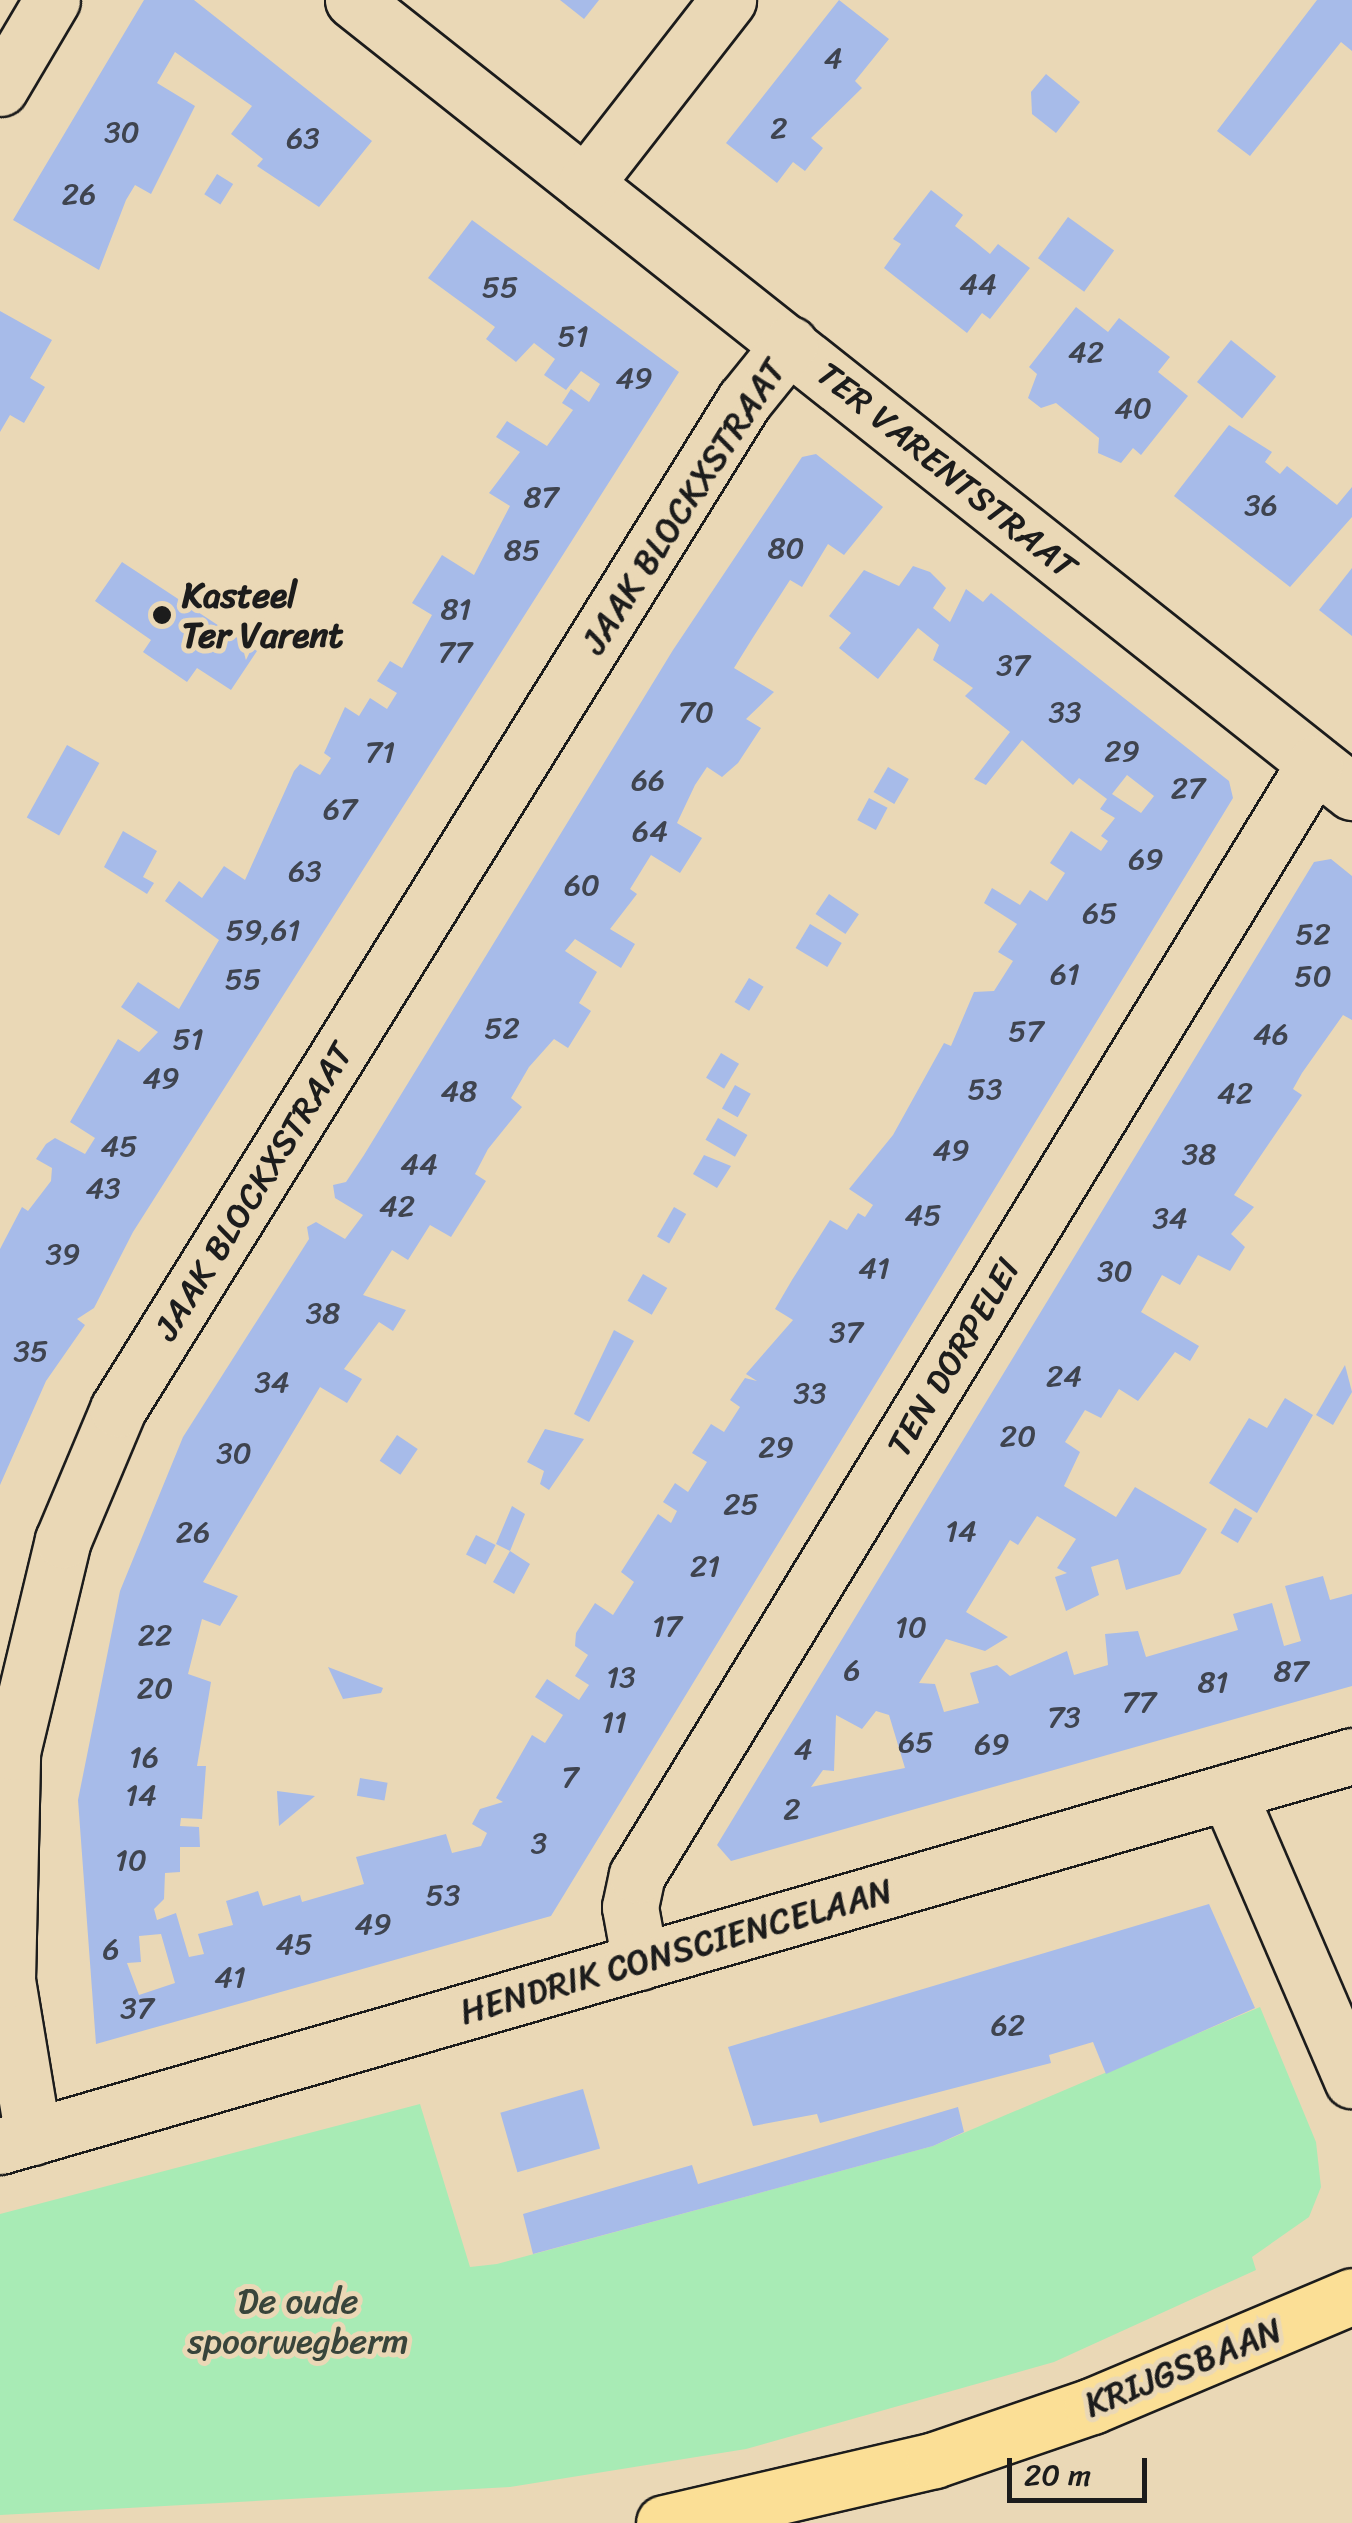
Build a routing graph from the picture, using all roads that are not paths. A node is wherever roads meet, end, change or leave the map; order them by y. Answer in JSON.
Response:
{"nodes":[{"id":1,"x":52,"y":0,"type":"edge"},
{"id":2,"x":354,"y":0,"type":"edge"},
{"id":3,"x":728,"y":0,"type":"edge"},
{"id":4,"x":0,"y":88,"type":"edge"},
{"id":5,"x":584,"y":184,"type":"junction"},
{"id":6,"x":790,"y":344,"type":"junction"},
{"id":7,"x":1333,"y":778,"type":"edge"},
{"id":8,"x":1352,"y":1756,"type":"edge"},
{"id":9,"x":1228,"y":1792,"type":"junction"},
{"id":10,"x":640,"y":1962,"type":"junction"},
{"id":11,"x":1352,"y":2080,"type":"edge"},
{"id":12,"x":17,"y":2142,"type":"edge"},
{"id":13,"x":1352,"y":2296,"type":"edge"},
{"id":14,"x":664,"y":2523,"type":"edge"}],
"edges":[{"from":1,"to":4,"type":"street"},
{"from":2,"to":5,"type":"street","name":"TER VARENTSTRAAT"},
{"from":3,"to":5,"type":"street"},
{"from":5,"to":6,"type":"street","name":"TER VARENTSTRAAT"},
{"from":6,"to":7,"type":"street","name":"TER VARENTSTRAAT"},
{"from":6,"to":12,"type":"street","name":"JAAK BLOCKXSTRAAT"},
{"from":7,"to":10,"type":"street","name":"TEN DORPELEI"},
{"from":8,"to":9,"type":"street","name":"HENDRIK CONSCIENCELAAN"},
{"from":9,"to":10,"type":"street","name":"HENDRIK CONSCIENCELAAN"},
{"from":9,"to":11,"type":"street"},
{"from":10,"to":12,"type":"street","name":"HENDRIK CONSCIENCELAAN"},
{"from":13,"to":14,"type":"main road","name":"KRIJGSBAAN"}]}
